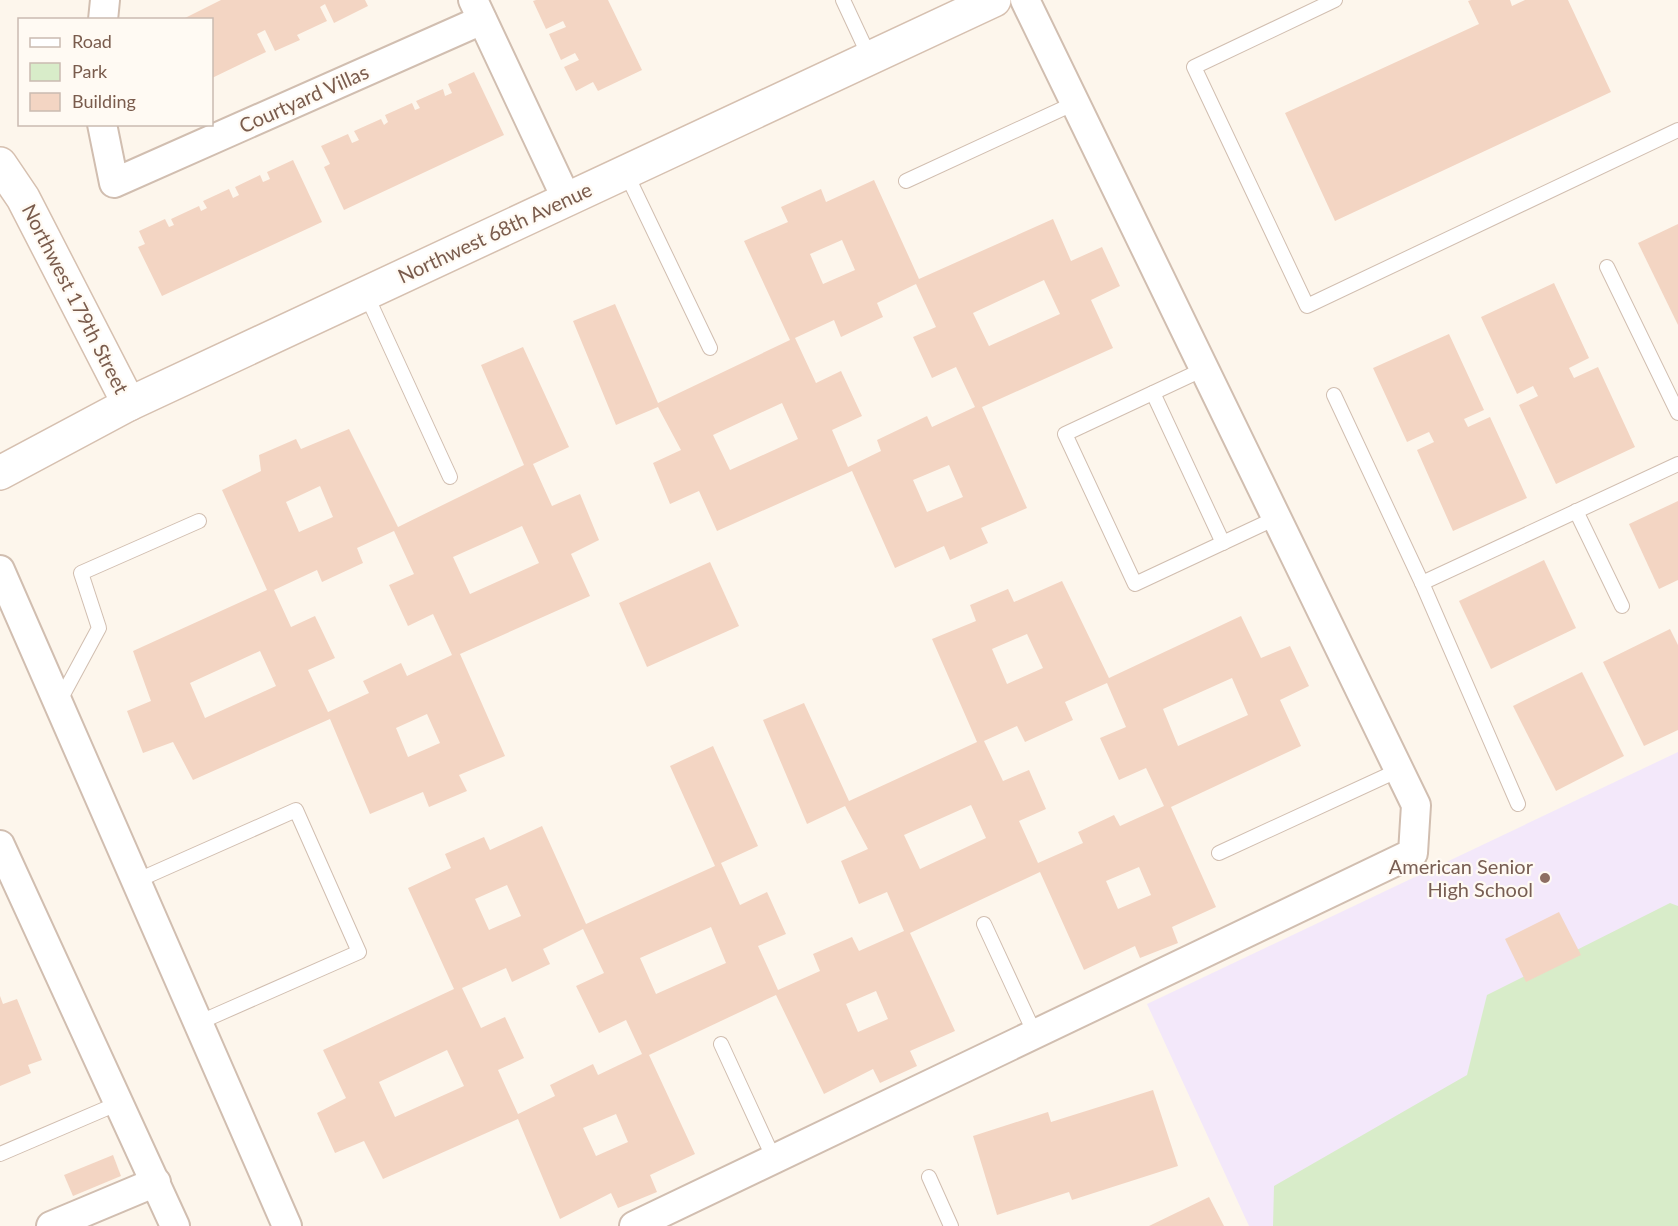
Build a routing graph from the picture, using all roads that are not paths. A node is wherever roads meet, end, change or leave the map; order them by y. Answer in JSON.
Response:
{"nodes":[{"id":1,"x":105,"y":0,"type":"edge"},
{"id":2,"x":843,"y":0,"type":"edge"},
{"id":3,"x":994,"y":0,"type":"edge"},
{"id":4,"x":1025,"y":0,"type":"edge"},
{"id":5,"x":1335,"y":0,"type":"edge"},
{"id":6,"x":477,"y":10,"type":"edge"},
{"id":7,"x":103,"y":18,"type":"edge"},
{"id":8,"x":870,"y":58,"type":"junction"},
{"id":9,"x":1075,"y":103,"type":"junction"},
{"id":10,"x":102,"y":126,"type":"edge"},
{"id":11,"x":1678,"y":130,"type":"edge"},
{"id":12,"x":0,"y":164,"type":"edge"},
{"id":13,"x":626,"y":173,"type":"junction"},
{"id":14,"x":906,"y":181,"type":"dead end"},
{"id":15,"x":567,"y":200,"type":"junction"},
{"id":16,"x":1607,"y":267,"type":"dead end"},
{"id":17,"x":366,"y":294,"type":"junction"},
{"id":18,"x":710,"y":348,"type":"dead end"},
{"id":19,"x":1204,"y":369,"type":"junction"},
{"id":20,"x":1153,"y":393,"type":"junction"},
{"id":21,"x":1334,"y":395,"type":"dead end"},
{"id":22,"x":129,"y":404,"type":"junction"},
{"id":23,"x":1678,"y":413,"type":"edge"},
{"id":24,"x":1678,"y":464,"type":"edge"},
{"id":25,"x":0,"y":473,"type":"edge"},
{"id":26,"x":450,"y":477,"type":"dead end"},
{"id":27,"x":1576,"y":511,"type":"junction"},
{"id":28,"x":1276,"y":518,"type":"junction"},
{"id":29,"x":199,"y":520,"type":"dead end"},
{"id":30,"x":1223,"y":543,"type":"junction"},
{"id":31,"x":0,"y":570,"type":"edge"},
{"id":32,"x":1422,"y":583,"type":"junction"},
{"id":33,"x":1622,"y":606,"type":"dead end"},
{"id":34,"x":58,"y":703,"type":"junction"},
{"id":35,"x":1399,"y":770,"type":"junction"},
{"id":36,"x":1518,"y":804,"type":"dead end"},
{"id":37,"x":0,"y":845,"type":"edge"},
{"id":38,"x":1219,"y":853,"type":"dead end"},
{"id":39,"x":136,"y":881,"type":"junction"},
{"id":40,"x":984,"y":924,"type":"dead end"},
{"id":41,"x":198,"y":1023,"type":"junction"},
{"id":42,"x":1035,"y":1034,"type":"junction"},
{"id":43,"x":721,"y":1044,"type":"dead end"},
{"id":44,"x":119,"y":1103,"type":"junction"},
{"id":45,"x":0,"y":1154,"type":"edge"},
{"id":46,"x":774,"y":1159,"type":"junction"},
{"id":47,"x":930,"y":1177,"type":"dead end"},
{"id":48,"x":156,"y":1182,"type":"junction"},
{"id":49,"x":51,"y":1226,"type":"edge"},
{"id":50,"x":175,"y":1226,"type":"edge"},
{"id":51,"x":286,"y":1226,"type":"edge"},
{"id":52,"x":634,"y":1226,"type":"edge"},
{"id":53,"x":951,"y":1226,"type":"edge"}],
"edges":[{"from":1,"to":7,"type":"street"},
{"from":2,"to":8,"type":"lane"},
{"from":3,"to":8,"type":"street","name":"Northwest 68th Avenue"},
{"from":4,"to":9,"type":"street"},
{"from":5,"to":11,"type":"lane"},
{"from":6,"to":10,"type":"street","name":"Courtyard Villas"},
{"from":6,"to":15,"type":"street","name":"Courtyard Villas"},
{"from":8,"to":13,"type":"street","name":"Northwest 68th Avenue"},
{"from":9,"to":14,"type":"lane"},
{"from":9,"to":19,"type":"street"},
{"from":12,"to":22,"type":"street","name":"Northwest 179th Street"},
{"from":13,"to":15,"type":"street","name":"Northwest 68th Avenue"},
{"from":13,"to":18,"type":"lane"},
{"from":15,"to":17,"type":"street","name":"Northwest 68th Avenue"},
{"from":16,"to":23,"type":"lane"},
{"from":17,"to":22,"type":"street","name":"Northwest 68th Avenue"},
{"from":17,"to":26,"type":"lane"},
{"from":19,"to":20,"type":"lane"},
{"from":19,"to":28,"type":"street"},
{"from":20,"to":30,"type":"lane"},
{"from":20,"to":30,"type":"lane"},
{"from":21,"to":32,"type":"lane"},
{"from":22,"to":25,"type":"street","name":"Northwest 68th Avenue"},
{"from":24,"to":27,"type":"lane"},
{"from":27,"to":32,"type":"lane"},
{"from":27,"to":33,"type":"lane"},
{"from":28,"to":30,"type":"lane"},
{"from":28,"to":35,"type":"street"},
{"from":29,"to":34,"type":"lane"},
{"from":31,"to":34,"type":"street"},
{"from":32,"to":36,"type":"lane"},
{"from":34,"to":39,"type":"street"},
{"from":35,"to":38,"type":"lane"},
{"from":35,"to":42,"type":"street"},
{"from":37,"to":44,"type":"street"},
{"from":39,"to":41,"type":"street"},
{"from":39,"to":41,"type":"lane"},
{"from":40,"to":42,"type":"lane"},
{"from":41,"to":51,"type":"street"},
{"from":42,"to":46,"type":"street"},
{"from":43,"to":46,"type":"lane"},
{"from":44,"to":45,"type":"lane"},
{"from":44,"to":48,"type":"street"},
{"from":46,"to":52,"type":"street"},
{"from":47,"to":53,"type":"lane"},
{"from":48,"to":49,"type":"street"},
{"from":48,"to":50,"type":"street"}]}
